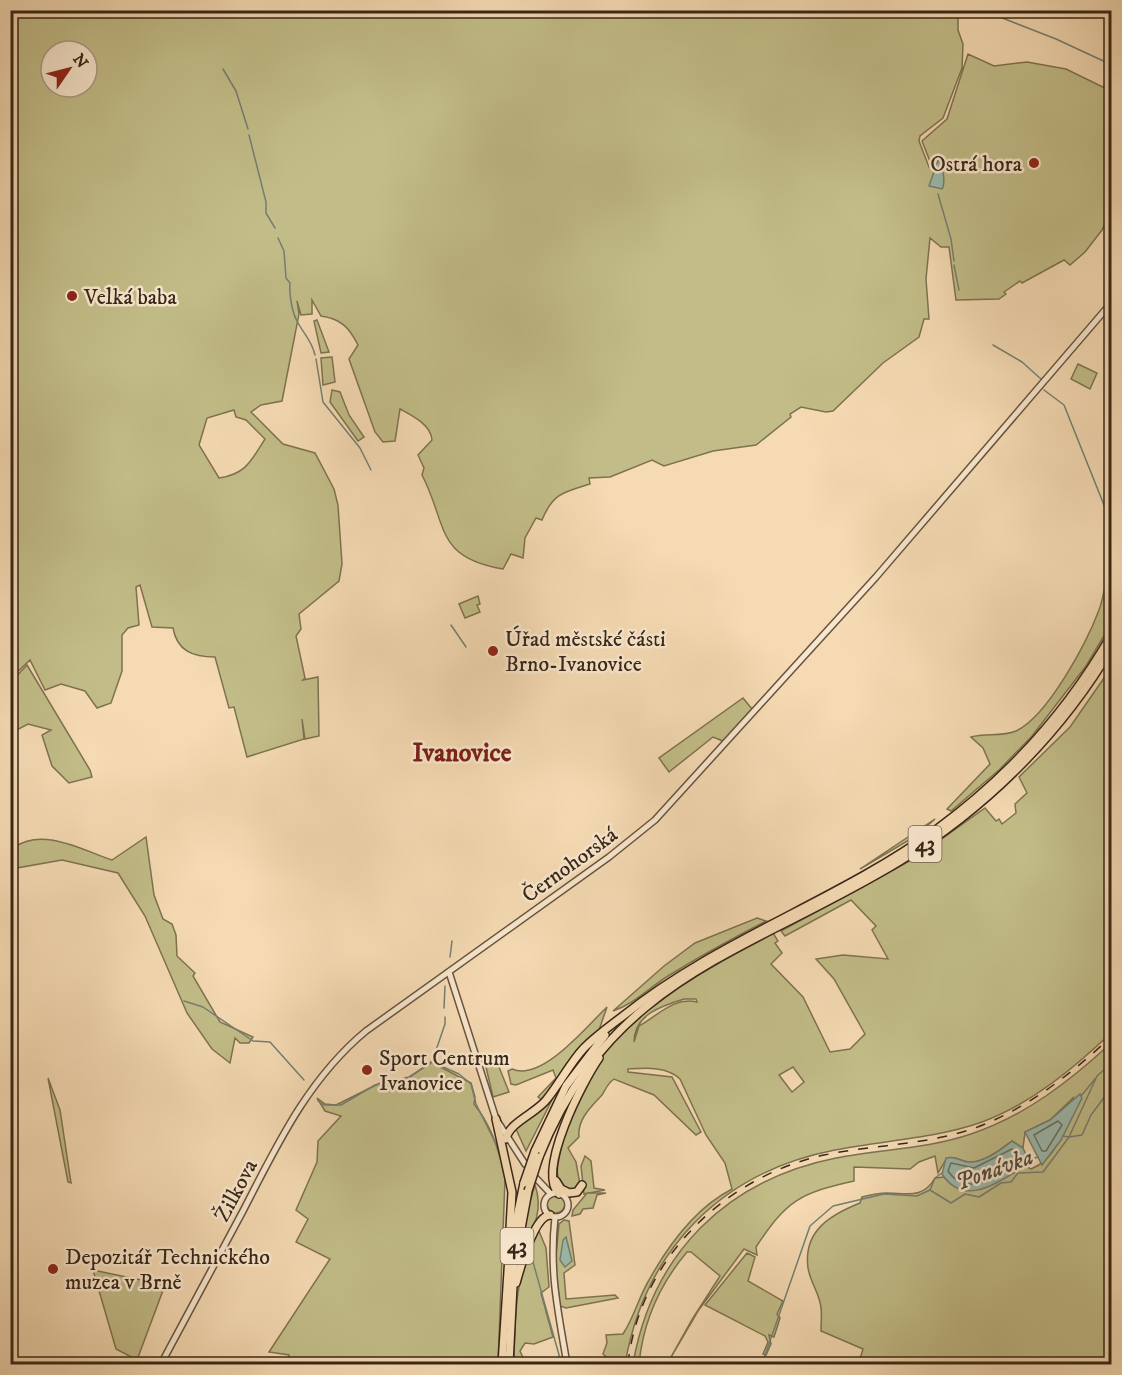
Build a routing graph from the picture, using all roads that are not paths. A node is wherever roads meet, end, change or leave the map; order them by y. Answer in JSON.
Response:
{"nodes":[{"id":1,"x":1112,"y":302,"type":"edge"},
{"id":2,"x":1112,"y":634,"type":"edge"},
{"id":3,"x":1112,"y":647,"type":"edge"},
{"id":4,"x":449,"y":972,"type":"junction"},
{"id":5,"x":633,"y":1008,"type":"junction"},
{"id":6,"x":615,"y":1033,"type":"junction"},
{"id":7,"x":306,"y":1096,"type":"joint"},
{"id":8,"x":496,"y":1119,"type":"junction"},
{"id":9,"x":512,"y":1128,"type":"junction"},
{"id":10,"x":506,"y":1139,"type":"junction"},
{"id":11,"x":513,"y":1148,"type":"junction"},
{"id":12,"x":505,"y":1151,"type":"junction"},
{"id":13,"x":537,"y":1154,"type":"junction"},
{"id":14,"x":555,"y":1158,"type":"junction"},
{"id":15,"x":525,"y":1164,"type":"dead end"},
{"id":16,"x":582,"y":1185,"type":"dead end"},
{"id":17,"x":552,"y":1195,"type":"junction"},
{"id":18,"x":553,"y":1216,"type":"junction"},
{"id":19,"x":509,"y":1257,"type":"junction"},
{"id":20,"x":511,"y":1303,"type":"junction"},
{"id":21,"x":161,"y":1365,"type":"edge"},
{"id":22,"x":502,"y":1365,"type":"edge"},
{"id":23,"x":509,"y":1365,"type":"edge"},
{"id":24,"x":567,"y":1365,"type":"edge"}],
"edges":[{"from":1,"to":4,"type":"street","name":"Černohorská"},
{"from":2,"to":5,"type":"highway","number":"43"},
{"from":3,"to":6,"type":"highway","number":"43"},
{"from":4,"to":7,"type":"street","name":"Černohorská"},
{"from":4,"to":8,"type":"street"},
{"from":5,"to":9,"type":"highway"},
{"from":5,"to":13,"type":"highway","number":"43"},
{"from":6,"to":13,"type":"highway","number":"43"},
{"from":6,"to":14,"type":"highway"},
{"from":7,"to":21,"type":"street","name":"Žilkova"},
{"from":8,"to":9,"type":"highway"},
{"from":8,"to":10,"type":"street"},
{"from":8,"to":12,"type":"highway"},
{"from":9,"to":10,"type":"highway"},
{"from":10,"to":11,"type":"street"},
{"from":11,"to":12,"type":"highway"},
{"from":11,"to":15,"type":"street"},
{"from":12,"to":19,"type":"highway"},
{"from":13,"to":19,"type":"highway","number":"43","bridge":true},
{"from":13,"to":20,"type":"highway","number":"43","bridge":true},
{"from":14,"to":16,"type":"highway"},
{"from":14,"to":17,"type":"highway"},
{"from":17,"to":18,"type":"street"},
{"from":17,"to":18,"type":"street"},
{"from":18,"to":20,"type":"highway"},
{"from":18,"to":24,"type":"street"},
{"from":19,"to":22,"type":"highway","number":"43"},
{"from":20,"to":23,"type":"highway","number":"43"}]}
